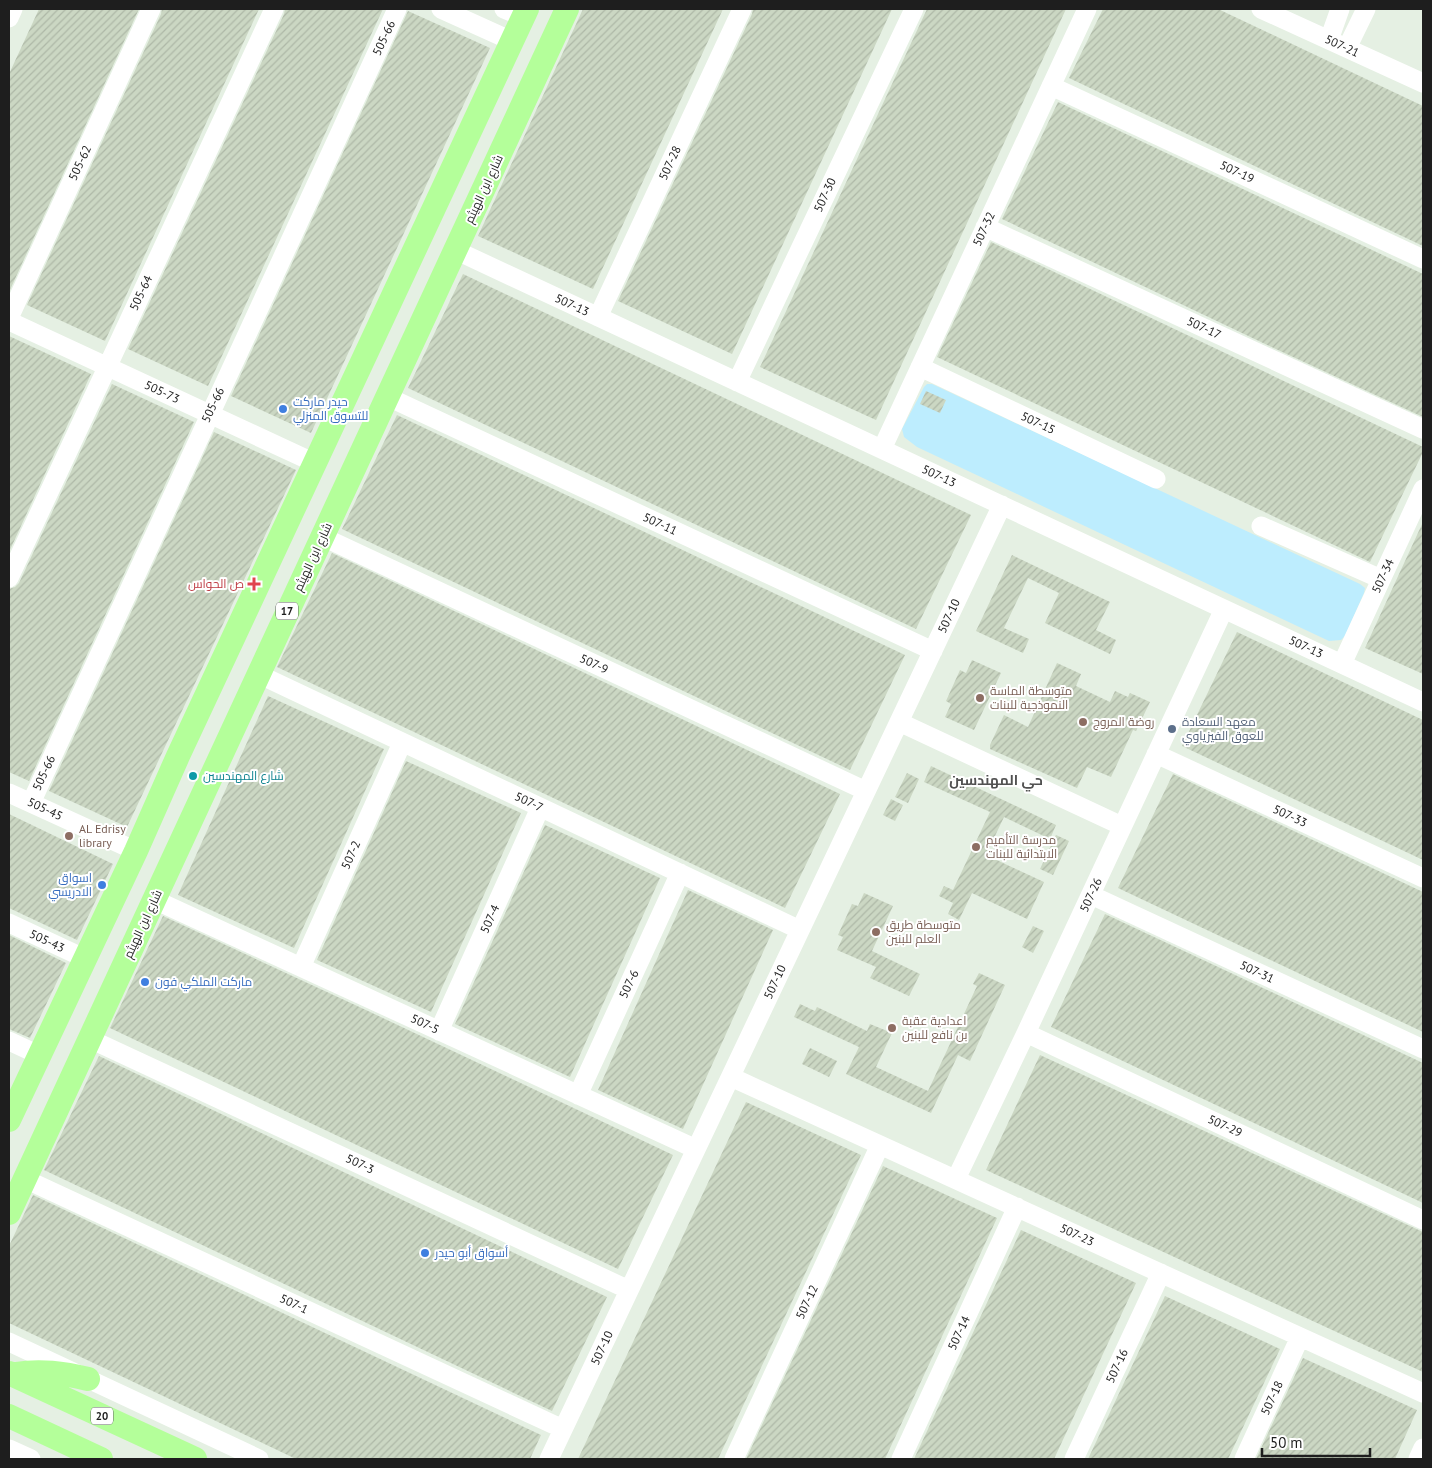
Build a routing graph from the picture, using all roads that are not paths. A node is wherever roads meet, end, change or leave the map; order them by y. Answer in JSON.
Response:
{"nodes":[{"id":1,"x":13,"y":9,"type":"edge"},
{"id":2,"x":151,"y":9,"type":"edge"},
{"id":3,"x":274,"y":9,"type":"edge"},
{"id":4,"x":397,"y":9,"type":"edge"},
{"id":5,"x":441,"y":9,"type":"edge"},
{"id":6,"x":567,"y":9,"type":"edge"},
{"id":7,"x":742,"y":9,"type":"edge"},
{"id":8,"x":914,"y":9,"type":"edge"},
{"id":9,"x":1087,"y":9,"type":"edge"},
{"id":10,"x":1262,"y":9,"type":"edge"},
{"id":11,"x":1340,"y":9,"type":"edge"},
{"id":12,"x":1366,"y":9,"type":"edge"},
{"id":13,"x":518,"y":12,"type":"edge"},
{"id":14,"x":9,"y":18,"type":"edge"},
{"id":15,"x":1329,"y":40,"type":"junction"},
{"id":16,"x":512,"y":41,"type":"junction"},
{"id":17,"x":1347,"y":48,"type":"junction"},
{"id":18,"x":1423,"y":84,"type":"edge"},
{"id":19,"x":1051,"y":86,"type":"junction"},
{"id":20,"x":986,"y":227,"type":"junction"},
{"id":21,"x":455,"y":250,"type":"junction"},
{"id":22,"x":1423,"y":259,"type":"edge"},
{"id":23,"x":598,"y":317,"type":"junction"},
{"id":24,"x":9,"y":320,"type":"edge"},
{"id":25,"x":107,"y":366,"type":"junction"},
{"id":26,"x":920,"y":367,"type":"junction"},
{"id":27,"x":737,"y":382,"type":"junction"},
{"id":28,"x":388,"y":396,"type":"junction"},
{"id":29,"x":210,"y":414,"type":"junction"},
{"id":30,"x":1423,"y":429,"type":"edge"},
{"id":31,"x":882,"y":449,"type":"junction"},
{"id":32,"x":315,"y":463,"type":"junction"},
{"id":33,"x":1156,"y":479,"type":"dead end"},
{"id":34,"x":1423,"y":488,"type":"edge"},
{"id":35,"x":1002,"y":505,"type":"junction"},
{"id":36,"x":1261,"y":526,"type":"dead end"},
{"id":37,"x":322,"y":537,"type":"junction"},
{"id":38,"x":9,"y":578,"type":"edge"},
{"id":39,"x":1381,"y":580,"type":"junction"},
{"id":40,"x":1224,"y":609,"type":"junction"},
{"id":41,"x":933,"y":651,"type":"junction"},
{"id":42,"x":1342,"y":664,"type":"junction"},
{"id":43,"x":258,"y":674,"type":"junction"},
{"id":44,"x":1423,"y":702,"type":"edge"},
{"id":45,"x":899,"y":722,"type":"junction"},
{"id":46,"x":402,"y":742,"type":"junction"},
{"id":47,"x":1156,"y":754,"type":"junction"},
{"id":48,"x":178,"y":756,"type":"junction"},
{"id":49,"x":213,"y":772,"type":"junction"},
{"id":50,"x":866,"y":791,"type":"junction"},
{"id":51,"x":9,"y":792,"type":"edge"},
{"id":52,"x":31,"y":803,"type":"junction"},
{"id":53,"x":540,"y":808,"type":"junction"},
{"id":54,"x":1122,"y":826,"type":"junction"},
{"id":55,"x":136,"y":851,"type":"junction"},
{"id":56,"x":680,"y":873,"type":"junction"},
{"id":57,"x":1423,"y":878,"type":"edge"},
{"id":58,"x":1091,"y":895,"type":"junction"},
{"id":59,"x":155,"y":900,"type":"junction"},
{"id":60,"x":9,"y":923,"type":"edge"},
{"id":61,"x":800,"y":930,"type":"junction"},
{"id":62,"x":84,"y":958,"type":"junction"},
{"id":63,"x":301,"y":967,"type":"junction"},
{"id":64,"x":439,"y":1031,"type":"junction"},
{"id":65,"x":1026,"y":1033,"type":"junction"},
{"id":66,"x":90,"y":1038,"type":"junction"},
{"id":67,"x":9,"y":1041,"type":"edge"},
{"id":68,"x":1423,"y":1049,"type":"edge"},
{"id":69,"x":39,"y":1055,"type":"junction"},
{"id":70,"x":730,"y":1076,"type":"junction"},
{"id":71,"x":578,"y":1095,"type":"junction"},
{"id":72,"x":9,"y":1120,"type":"edge"},
{"id":73,"x":880,"y":1144,"type":"junction"},
{"id":74,"x":696,"y":1149,"type":"junction"},
{"id":75,"x":25,"y":1179,"type":"junction"},
{"id":76,"x":956,"y":1179,"type":"junction"},
{"id":77,"x":1017,"y":1207,"type":"junction"},
{"id":78,"x":9,"y":1213,"type":"edge"},
{"id":79,"x":1423,"y":1220,"type":"edge"},
{"id":80,"x":1161,"y":1273,"type":"junction"},
{"id":81,"x":629,"y":1290,"type":"junction"},
{"id":82,"x":1300,"y":1336,"type":"junction"},
{"id":83,"x":9,"y":1342,"type":"edge"},
{"id":84,"x":11,"y":1373,"type":"edge"},
{"id":85,"x":88,"y":1379,"type":"junction"},
{"id":86,"x":1423,"y":1393,"type":"edge"},
{"id":87,"x":9,"y":1416,"type":"edge"},
{"id":88,"x":563,"y":1429,"type":"junction"},
{"id":89,"x":1423,"y":1448,"type":"edge"},
{"id":90,"x":9,"y":1449,"type":"edge"},
{"id":91,"x":31,"y":1459,"type":"edge"},
{"id":92,"x":101,"y":1459,"type":"edge"},
{"id":93,"x":195,"y":1459,"type":"edge"},
{"id":94,"x":259,"y":1459,"type":"edge"},
{"id":95,"x":549,"y":1459,"type":"edge"},
{"id":96,"x":734,"y":1459,"type":"edge"},
{"id":97,"x":901,"y":1459,"type":"edge"},
{"id":98,"x":1074,"y":1459,"type":"edge"},
{"id":99,"x":1244,"y":1459,"type":"edge"},
{"id":100,"x":1418,"y":1459,"type":"edge"}],
"edges":[{"from":1,"to":14,"type":"street"},
{"from":2,"to":24,"type":"street","name":"505-62"},
{"from":3,"to":25,"type":"street","name":"505-64"},
{"from":4,"to":29,"type":"street","name":"505-66"},
{"from":5,"to":16,"type":"street"},
{"from":6,"to":21,"type":"main road","name":"شارع ابن الهيثم","number":"17"},
{"from":7,"to":23,"type":"street","name":"507-28"},
{"from":8,"to":27,"type":"street","name":"507-30"},
{"from":9,"to":19,"type":"street","name":"507-32"},
{"from":10,"to":15,"type":"street","name":"507-21"},
{"from":11,"to":15,"type":"street"},
{"from":12,"to":17,"type":"street"},
{"from":13,"to":16,"type":"main road"},
{"from":15,"to":17,"type":"street","name":"507-21"},
{"from":16,"to":32,"type":"main road"},
{"from":17,"to":18,"type":"street","name":"507-21"},
{"from":19,"to":20,"type":"street","name":"507-32"},
{"from":19,"to":22,"type":"street","name":"507-19"},
{"from":20,"to":26,"type":"street","name":"507-32"},
{"from":20,"to":30,"type":"street","name":"507-17"},
{"from":21,"to":23,"type":"street","name":"507-13"},
{"from":21,"to":28,"type":"main road","name":"شارع ابن الهيثم","number":"17"},
{"from":23,"to":27,"type":"street","name":"507-13"},
{"from":24,"to":25,"type":"street","name":"505-73"},
{"from":25,"to":29,"type":"street","name":"505-73"},
{"from":25,"to":38,"type":"street","name":"505-64"},
{"from":26,"to":31,"type":"street","name":"507-32"},
{"from":26,"to":33,"type":"street","name":"507-15"},
{"from":27,"to":31,"type":"street","name":"507-13"},
{"from":28,"to":37,"type":"main road","name":"شارع ابن الهيثم","number":"17"},
{"from":28,"to":41,"type":"street","name":"507-11"},
{"from":29,"to":32,"type":"street","name":"505-73"},
{"from":29,"to":52,"type":"street","name":"505-66"},
{"from":31,"to":35,"type":"street","name":"507-13"},
{"from":32,"to":48,"type":"main road"},
{"from":34,"to":39,"type":"street","name":"507-34"},
{"from":35,"to":40,"type":"street","name":"507-13"},
{"from":35,"to":41,"type":"street","name":"507-10"},
{"from":36,"to":39,"type":"street"},
{"from":37,"to":43,"type":"main road","name":"شارع ابن الهيثم","number":"17"},
{"from":37,"to":50,"type":"street","name":"507-9"},
{"from":39,"to":42,"type":"street","name":"507-34"},
{"from":40,"to":42,"type":"street","name":"507-13"},
{"from":40,"to":47,"type":"street","name":"507-26"},
{"from":41,"to":45,"type":"street","name":"507-10"},
{"from":42,"to":44,"type":"street","name":"507-13"},
{"from":43,"to":46,"type":"street","name":"507-7"},
{"from":43,"to":49,"type":"main road","name":"شارع ابن الهيثم","number":"17"},
{"from":45,"to":50,"type":"street","name":"507-10"},
{"from":45,"to":54,"type":"street"},
{"from":46,"to":53,"type":"street","name":"507-7"},
{"from":46,"to":63,"type":"street","name":"507-2"},
{"from":47,"to":54,"type":"street","name":"507-26"},
{"from":47,"to":57,"type":"street","name":"507-33"},
{"from":48,"to":49,"type":"main road"},
{"from":48,"to":55,"type":"main road"},
{"from":49,"to":59,"type":"main road","name":"شارع ابن الهيثم","number":"17"},
{"from":50,"to":61,"type":"street","name":"507-10"},
{"from":51,"to":52,"type":"street","name":"505-45"},
{"from":52,"to":55,"type":"street","name":"505-45"},
{"from":53,"to":56,"type":"street","name":"507-7"},
{"from":53,"to":64,"type":"street","name":"507-4"},
{"from":54,"to":58,"type":"street","name":"507-26"},
{"from":55,"to":62,"type":"main road"},
{"from":56,"to":61,"type":"street","name":"507-7"},
{"from":56,"to":71,"type":"street","name":"507-6"},
{"from":58,"to":65,"type":"street","name":"507-26"},
{"from":58,"to":68,"type":"street","name":"507-31"},
{"from":59,"to":63,"type":"street","name":"507-5"},
{"from":59,"to":66,"type":"main road","name":"شارع ابن الهيثم","number":"17"},
{"from":60,"to":62,"type":"street","name":"505-43"},
{"from":61,"to":70,"type":"street","name":"507-10"},
{"from":62,"to":69,"type":"main road"},
{"from":63,"to":64,"type":"street","name":"507-5"},
{"from":64,"to":71,"type":"street","name":"507-5"},
{"from":65,"to":76,"type":"street","name":"507-26"},
{"from":65,"to":79,"type":"street","name":"507-29"},
{"from":66,"to":75,"type":"main road","name":"شارع ابن الهيثم","number":"17"},
{"from":66,"to":81,"type":"street","name":"507-3"},
{"from":67,"to":69,"type":"street"},
{"from":69,"to":72,"type":"main road"},
{"from":70,"to":73,"type":"street","name":"507-23"},
{"from":70,"to":74,"type":"street","name":"507-10"},
{"from":71,"to":74,"type":"street","name":"507-5"},
{"from":73,"to":76,"type":"street","name":"507-23"},
{"from":73,"to":96,"type":"street","name":"507-12"},
{"from":74,"to":81,"type":"street","name":"507-10"},
{"from":75,"to":78,"type":"main road","name":"شارع ابن الهيثم","number":"17"},
{"from":75,"to":88,"type":"street","name":"507-1"},
{"from":76,"to":77,"type":"street","name":"507-23"},
{"from":77,"to":80,"type":"street","name":"507-23"},
{"from":77,"to":97,"type":"street","name":"507-14"},
{"from":80,"to":82,"type":"street","name":"507-23"},
{"from":80,"to":98,"type":"street","name":"507-16"},
{"from":81,"to":88,"type":"street","name":"507-10"},
{"from":82,"to":86,"type":"street","name":"507-23"},
{"from":82,"to":99,"type":"street","name":"507-18"},
{"from":83,"to":85,"type":"street"},
{"from":84,"to":85,"type":"main road"},
{"from":84,"to":93,"type":"main road","number":"20"},
{"from":85,"to":94,"type":"street"},
{"from":87,"to":92,"type":"main road"},
{"from":88,"to":95,"type":"street","name":"507-10"},
{"from":89,"to":100,"type":"street"},
{"from":90,"to":91,"type":"street"}]}
